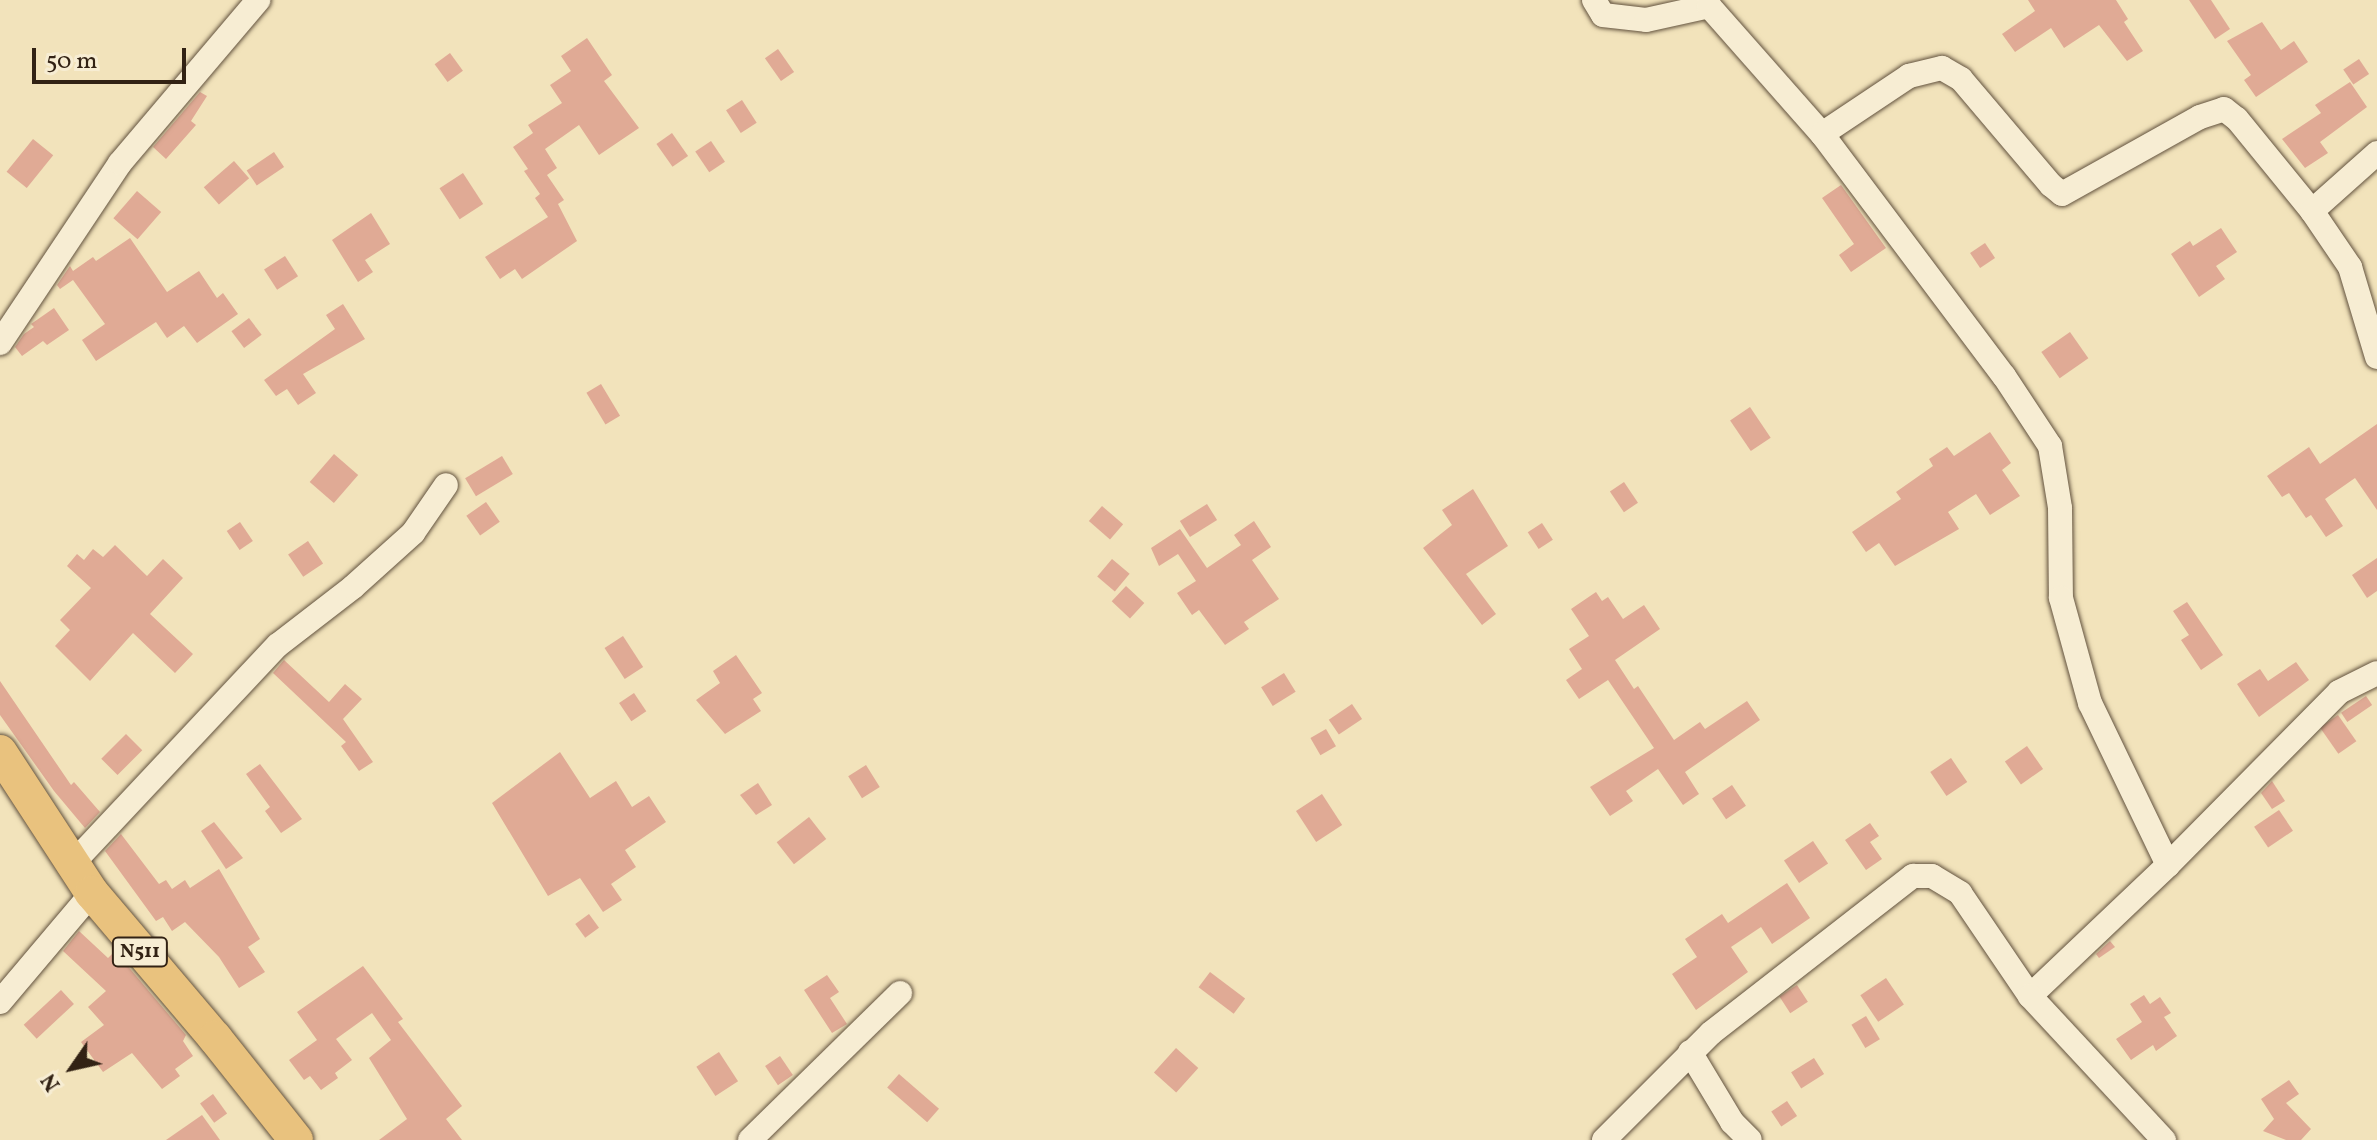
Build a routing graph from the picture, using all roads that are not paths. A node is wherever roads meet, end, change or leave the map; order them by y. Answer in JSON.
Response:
{"nodes":[{"id":1,"x":258,"y":0,"type":"edge"},
{"id":2,"x":1594,"y":0,"type":"edge"},
{"id":3,"x":1822,"y":134,"type":"junction"},
{"id":4,"x":2377,"y":153,"type":"edge"},
{"id":5,"x":2312,"y":211,"type":"junction"},
{"id":6,"x":0,"y":343,"type":"edge"},
{"id":7,"x":2377,"y":357,"type":"edge"},
{"id":8,"x":446,"y":485,"type":"dead end"},
{"id":9,"x":2377,"y":673,"type":"edge"},
{"id":10,"x":0,"y":752,"type":"edge"},
{"id":11,"x":73,"y":863,"type":"junction"},
{"id":12,"x":2168,"y":865,"type":"junction"},
{"id":13,"x":92,"y":893,"type":"junction"},
{"id":14,"x":900,"y":993,"type":"dead end"},
{"id":15,"x":2030,"y":996,"type":"junction"},
{"id":16,"x":0,"y":1002,"type":"edge"},
{"id":17,"x":1690,"y":1052,"type":"junction"},
{"id":18,"x":296,"y":1140,"type":"edge"},
{"id":19,"x":750,"y":1140,"type":"edge"},
{"id":20,"x":1604,"y":1140,"type":"edge"},
{"id":21,"x":1750,"y":1140,"type":"edge"},
{"id":22,"x":2164,"y":1140,"type":"edge"}],
"edges":[{"from":1,"to":6,"type":"street"},
{"from":2,"to":3,"type":"street"},
{"from":3,"to":5,"type":"street"},
{"from":3,"to":12,"type":"street"},
{"from":4,"to":5,"type":"street"},
{"from":5,"to":7,"type":"street"},
{"from":8,"to":11,"type":"street"},
{"from":9,"to":12,"type":"street"},
{"from":10,"to":11,"type":"highway","number":"N511"},
{"from":11,"to":13,"type":"highway","number":"N511"},
{"from":12,"to":15,"type":"street"},
{"from":13,"to":16,"type":"street"},
{"from":13,"to":18,"type":"highway","number":"N511"},
{"from":14,"to":19,"type":"street"},
{"from":15,"to":17,"type":"street"},
{"from":15,"to":22,"type":"street"},
{"from":17,"to":20,"type":"street"},
{"from":17,"to":21,"type":"street"}]}
